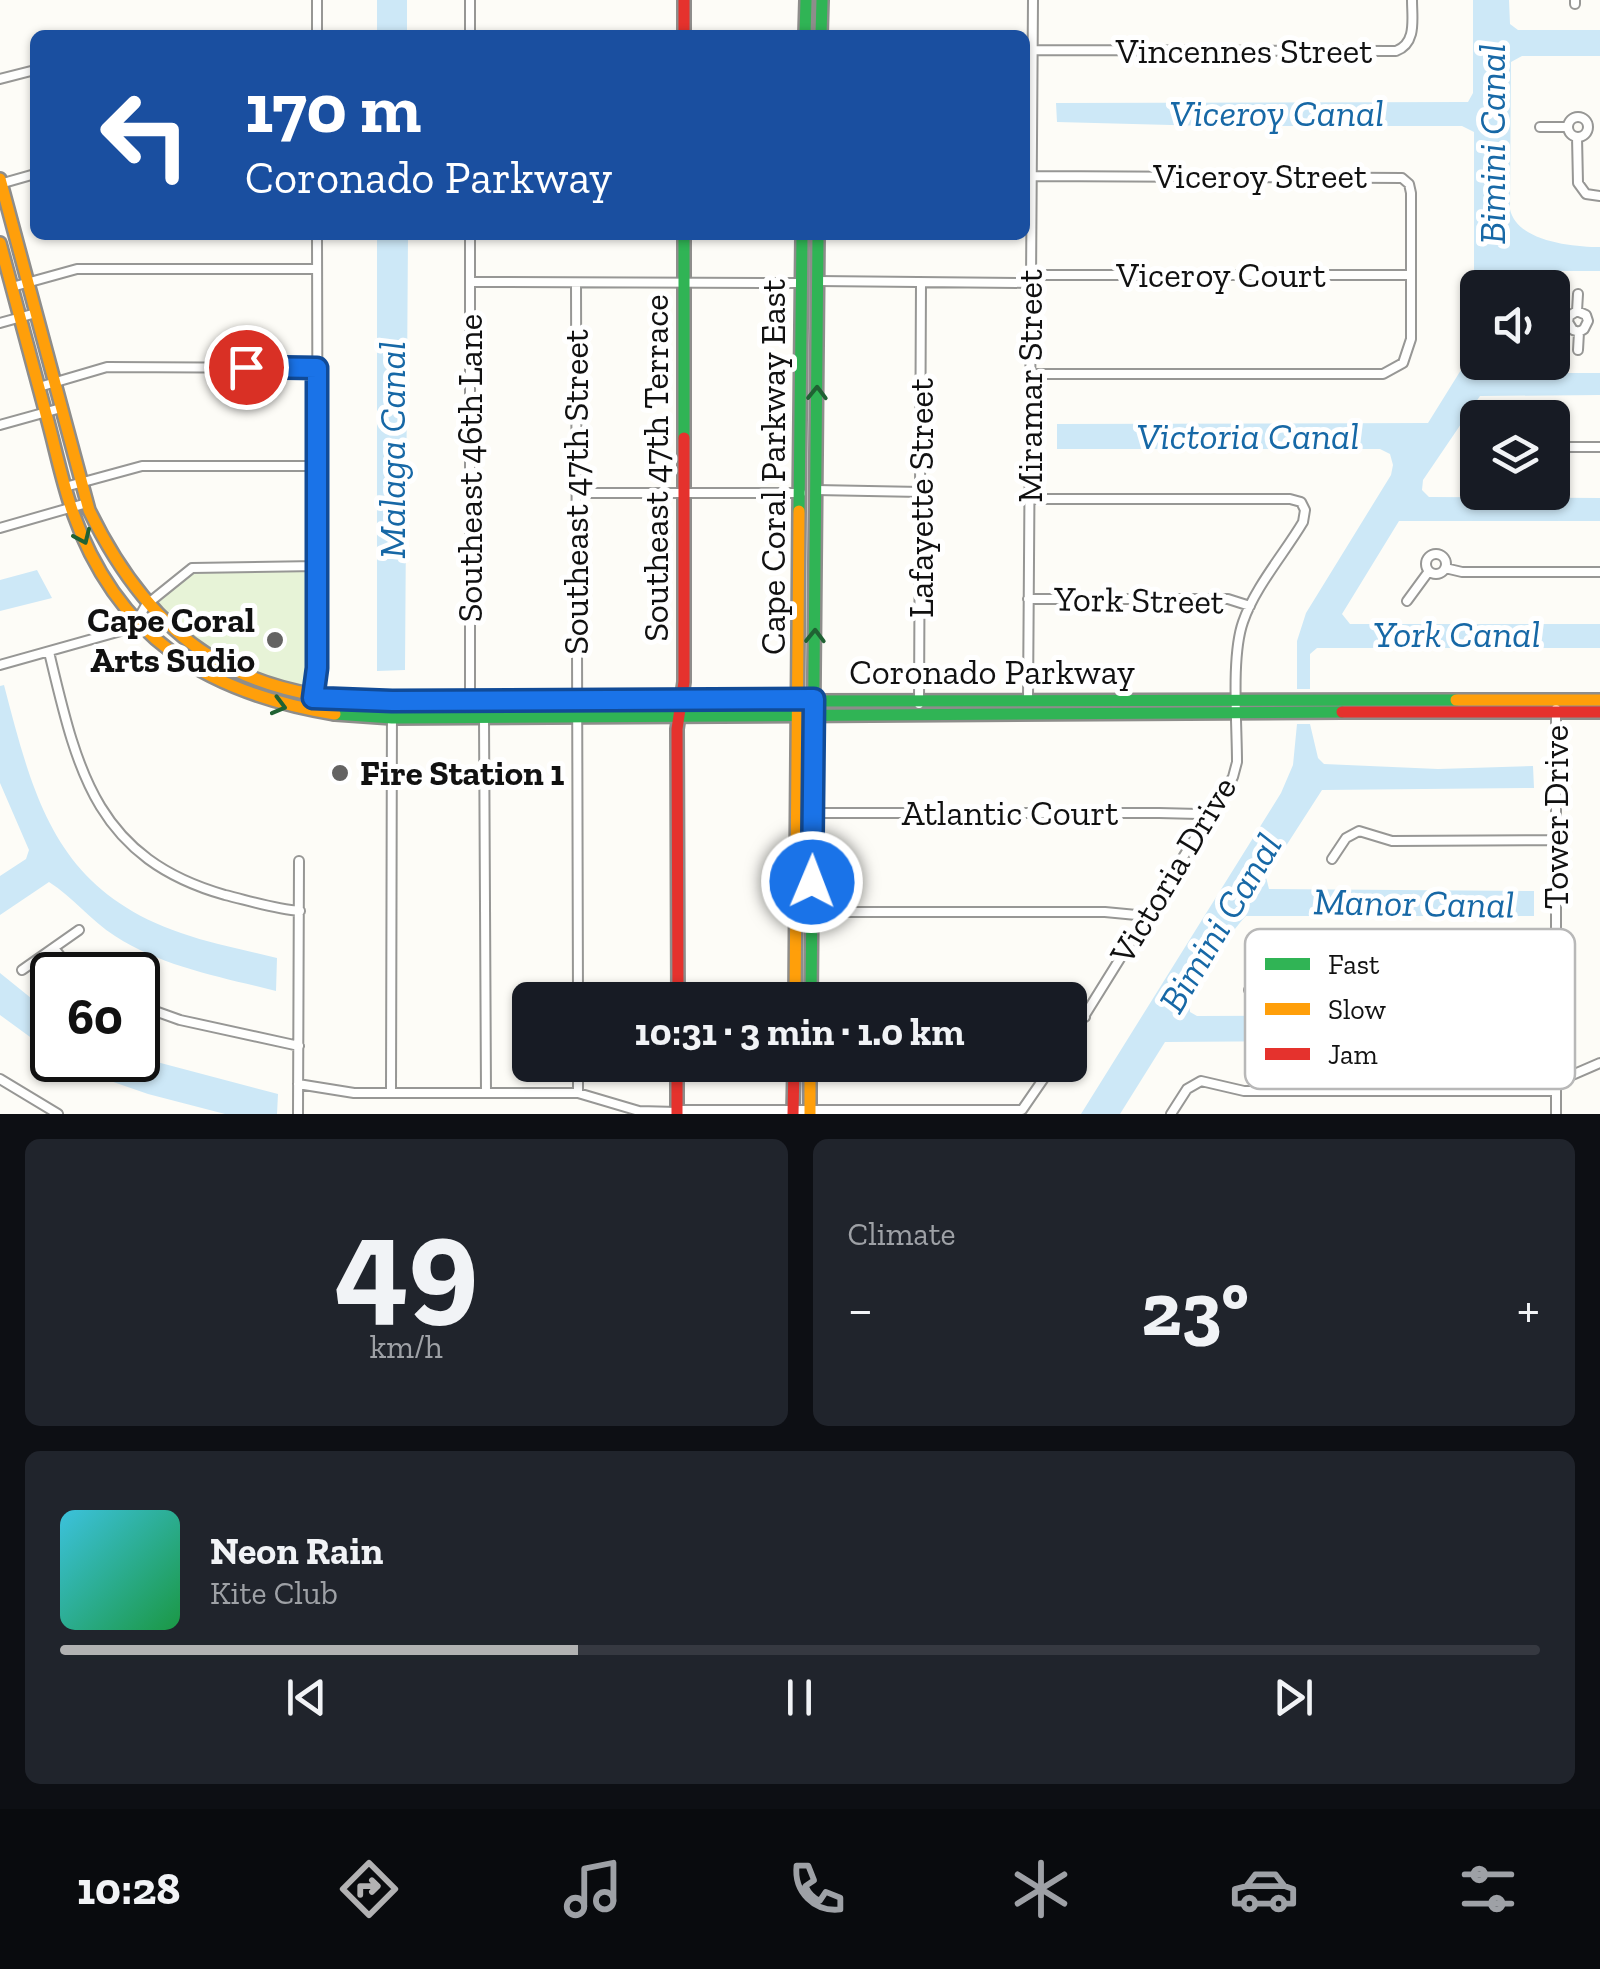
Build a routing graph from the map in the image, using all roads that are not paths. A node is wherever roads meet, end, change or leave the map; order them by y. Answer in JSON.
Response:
{"nodes":[{"id":1,"x":317,"y":0,"type":"edge"},
{"id":2,"x":470,"y":0,"type":"edge"},
{"id":3,"x":684,"y":0,"type":"edge"},
{"id":4,"x":806,"y":0,"type":"edge"},
{"id":5,"x":822,"y":0,"type":"edge"},
{"id":6,"x":1033,"y":0,"type":"edge"},
{"id":7,"x":1412,"y":0,"type":"edge"},
{"id":8,"x":317,"y":30,"type":"edge"},
{"id":9,"x":470,"y":30,"type":"edge"},
{"id":10,"x":684,"y":30,"type":"edge"},
{"id":11,"x":805,"y":30,"type":"edge"},
{"id":12,"x":821,"y":30,"type":"edge"},
{"id":13,"x":1033,"y":50,"type":"junction"},
{"id":14,"x":30,"y":71,"type":"edge"},
{"id":15,"x":0,"y":80,"type":"edge"},
{"id":16,"x":1030,"y":94,"type":"edge"},
{"id":17,"x":1540,"y":127,"type":"dead end"},
{"id":18,"x":1568,"y":127,"type":"junction"},
{"id":19,"x":1588,"y":127,"type":"junction"},
{"id":20,"x":1600,"y":127,"type":"edge"},
{"id":21,"x":1577,"y":137,"type":"junction"},
{"id":22,"x":1030,"y":150,"type":"edge"},
{"id":23,"x":30,"y":175,"type":"edge"},
{"id":24,"x":1032,"y":176,"type":"junction"},
{"id":25,"x":0,"y":182,"type":"edge"},
{"id":26,"x":1600,"y":196,"type":"edge"},
{"id":27,"x":317,"y":240,"type":"edge"},
{"id":28,"x":470,"y":240,"type":"edge"},
{"id":29,"x":684,"y":240,"type":"edge"},
{"id":30,"x":806,"y":240,"type":"edge"},
{"id":31,"x":807,"y":240,"type":"edge"},
{"id":32,"x":818,"y":240,"type":"edge"},
{"id":33,"x":0,"y":243,"type":"edge"},
{"id":34,"x":317,"y":268,"type":"junction"},
{"id":35,"x":1411,"y":275,"type":"junction"},
{"id":36,"x":1030,"y":279,"type":"junction"},
{"id":37,"x":818,"y":281,"type":"junction"},
{"id":38,"x":28,"y":282,"type":"junction"},
{"id":39,"x":470,"y":282,"type":"junction"},
{"id":40,"x":576,"y":283,"type":"junction"},
{"id":41,"x":684,"y":283,"type":"junction"},
{"id":42,"x":802,"y":283,"type":"junction"},
{"id":43,"x":921,"y":283,"type":"junction"},
{"id":44,"x":12,"y":287,"type":"junction"},
{"id":45,"x":1578,"y":294,"type":"dead end"},
{"id":46,"x":1578,"y":311,"type":"junction"},
{"id":47,"x":36,"y":313,"type":"junction"},
{"id":48,"x":20,"y":318,"type":"junction"},
{"id":49,"x":1588,"y":322,"type":"junction"},
{"id":50,"x":1600,"y":322,"type":"edge"},
{"id":51,"x":0,"y":323,"type":"edge"},
{"id":52,"x":1578,"y":332,"type":"junction"},
{"id":53,"x":1578,"y":350,"type":"dead end"},
{"id":54,"x":817,"y":360,"type":"junction"},
{"id":55,"x":317,"y":368,"type":"junction"},
{"id":56,"x":1030,"y":374,"type":"junction"},
{"id":57,"x":54,"y":382,"type":"junction"},
{"id":58,"x":39,"y":387,"type":"junction"},
{"id":59,"x":61,"y":408,"type":"junction"},
{"id":60,"x":801,"y":412,"type":"junction"},
{"id":61,"x":46,"y":413,"type":"junction"},
{"id":62,"x":0,"y":426,"type":"edge"},
{"id":63,"x":1570,"y":447,"type":"edge"},
{"id":64,"x":1600,"y":447,"type":"edge"},
{"id":65,"x":317,"y":466,"type":"junction"},
{"id":66,"x":82,"y":482,"type":"junction"},
{"id":67,"x":65,"y":487,"type":"junction"},
{"id":68,"x":816,"y":490,"type":"junction"},
{"id":69,"x":578,"y":492,"type":"junction"},
{"id":70,"x":921,"y":492,"type":"junction"},
{"id":71,"x":684,"y":493,"type":"junction"},
{"id":72,"x":801,"y":493,"type":"junction"},
{"id":73,"x":1029,"y":499,"type":"junction"},
{"id":74,"x":88,"y":504,"type":"junction"},
{"id":75,"x":71,"y":508,"type":"junction"},
{"id":76,"x":0,"y":528,"type":"edge"},
{"id":77,"x":1444,"y":540,"type":"dead end"},
{"id":78,"x":1440,"y":555,"type":"junction"},
{"id":79,"x":317,"y":566,"type":"junction"},
{"id":80,"x":1445,"y":568,"type":"junction"},
{"id":81,"x":1428,"y":571,"type":"junction"},
{"id":82,"x":1600,"y":572,"type":"edge"},
{"id":83,"x":815,"y":573,"type":"junction"},
{"id":84,"x":1028,"y":599,"type":"junction"},
{"id":85,"x":1407,"y":601,"type":"dead end"},
{"id":86,"x":146,"y":605,"type":"junction"},
{"id":87,"x":1250,"y":606,"type":"junction"},
{"id":88,"x":137,"y":621,"type":"junction"},
{"id":89,"x":48,"y":652,"type":"junction"},
{"id":90,"x":0,"y":665,"type":"edge"},
{"id":91,"x":313,"y":698,"type":"junction"},
{"id":92,"x":814,"y":699,"type":"junction"},
{"id":93,"x":919,"y":699,"type":"junction"},
{"id":94,"x":576,"y":700,"type":"junction"},
{"id":95,"x":681,"y":700,"type":"junction"},
{"id":96,"x":799,"y":700,"type":"junction"},
{"id":97,"x":1600,"y":700,"type":"edge"},
{"id":98,"x":392,"y":701,"type":"junction"},
{"id":99,"x":470,"y":701,"type":"junction"},
{"id":100,"x":521,"y":701,"type":"junction"},
{"id":101,"x":1028,"y":706,"type":"junction"},
{"id":102,"x":1238,"y":706,"type":"junction"},
{"id":103,"x":1556,"y":706,"type":"junction"},
{"id":104,"x":1600,"y":712,"type":"edge"},
{"id":105,"x":919,"y":713,"type":"junction"},
{"id":106,"x":814,"y":714,"type":"junction"},
{"id":107,"x":798,"y":715,"type":"junction"},
{"id":108,"x":679,"y":716,"type":"junction"},
{"id":109,"x":577,"y":717,"type":"junction"},
{"id":110,"x":392,"y":718,"type":"junction"},
{"id":111,"x":484,"y":718,"type":"junction"},
{"id":112,"x":813,"y":812,"type":"junction"},
{"id":113,"x":1207,"y":817,"type":"junction"},
{"id":114,"x":1555,"y":840,"type":"junction"},
{"id":115,"x":1332,"y":859,"type":"dead end"},
{"id":116,"x":300,"y":862,"type":"dead end"},
{"id":117,"x":300,"y":911,"type":"junction"},
{"id":118,"x":812,"y":912,"type":"junction"},
{"id":119,"x":1146,"y":916,"type":"junction"},
{"id":120,"x":1556,"y":929,"type":"edge"},
{"id":121,"x":79,"y":930,"type":"dead end"},
{"id":122,"x":54,"y":948,"type":"junction"},
{"id":123,"x":57,"y":952,"type":"edge"},
{"id":124,"x":22,"y":970,"type":"dead end"},
{"id":125,"x":578,"y":982,"type":"edge"},
{"id":126,"x":678,"y":982,"type":"edge"},
{"id":127,"x":794,"y":982,"type":"edge"},
{"id":128,"x":811,"y":982,"type":"edge"},
{"id":129,"x":160,"y":1013,"type":"edge"},
{"id":130,"x":1087,"y":1013,"type":"edge"},
{"id":131,"x":299,"y":1046,"type":"junction"},
{"id":132,"x":1600,"y":1062,"type":"edge"},
{"id":133,"x":1575,"y":1076,"type":"edge"},
{"id":134,"x":0,"y":1079,"type":"edge"},
{"id":135,"x":578,"y":1082,"type":"edge"},
{"id":136,"x":678,"y":1082,"type":"edge"},
{"id":137,"x":794,"y":1082,"type":"edge"},
{"id":138,"x":810,"y":1082,"type":"edge"},
{"id":139,"x":1041,"y":1082,"type":"edge"},
{"id":140,"x":298,"y":1084,"type":"junction"},
{"id":141,"x":1369,"y":1089,"type":"edge"},
{"id":142,"x":392,"y":1093,"type":"junction"},
{"id":143,"x":486,"y":1093,"type":"junction"},
{"id":144,"x":578,"y":1093,"type":"junction"},
{"id":145,"x":677,"y":1112,"type":"edge"},
{"id":146,"x":793,"y":1112,"type":"edge"},
{"id":147,"x":810,"y":1112,"type":"edge"},
{"id":148,"x":897,"y":1112,"type":"edge"},
{"id":149,"x":58,"y":1114,"type":"edge"},
{"id":150,"x":298,"y":1114,"type":"edge"},
{"id":151,"x":1171,"y":1114,"type":"edge"}],
"edges":[{"from":1,"to":8,"type":"street"},
{"from":2,"to":9,"type":"street"},
{"from":3,"to":10,"type":"street"},
{"from":4,"to":11,"type":"street"},
{"from":5,"to":12,"type":"street"},
{"from":6,"to":13,"type":"street","name":"Miramar Street"},
{"from":7,"to":13,"type":"street","name":"Vincennes Street"},
{"from":13,"to":16,"type":"street","name":"Miramar Street"},
{"from":14,"to":15,"type":"street"},
{"from":17,"to":18,"type":"street"},
{"from":18,"to":19,"type":"street"},
{"from":18,"to":21,"type":"street"},
{"from":19,"to":20,"type":"street"},
{"from":19,"to":21,"type":"street"},
{"from":21,"to":26,"type":"street"},
{"from":22,"to":24,"type":"street","name":"Miramar Street"},
{"from":23,"to":25,"type":"street"},
{"from":24,"to":35,"type":"street","name":"Viceroy Street"},
{"from":24,"to":36,"type":"street","name":"Miramar Street"},
{"from":25,"to":38,"type":"street","name":"Coronado Parkway"},
{"from":27,"to":34,"type":"street"},
{"from":28,"to":39,"type":"street","name":"Southeast 46th Lane"},
{"from":29,"to":41,"type":"street","name":"Southeast 47th Terrace"},
{"from":30,"to":42,"type":"street","name":"Cape Coral Parkway East"},
{"from":31,"to":37,"type":"street"},
{"from":32,"to":37,"type":"street","name":"Cape Coral Parkway East"},
{"from":33,"to":44,"type":"street","name":"Coronado Parkway"},
{"from":34,"to":38,"type":"street"},
{"from":34,"to":55,"type":"street"},
{"from":35,"to":36,"type":"street","name":"Viceroy Court"},
{"from":35,"to":56,"type":"street","name":"Viceroy Street"},
{"from":36,"to":43,"type":"street","name":"Viceroy Court"},
{"from":36,"to":56,"type":"street","name":"Miramar Street"},
{"from":37,"to":43,"type":"street","name":"Viceroy Court"},
{"from":37,"to":54,"type":"street","name":"Cape Coral Parkway East"},
{"from":38,"to":44,"type":"street"},
{"from":38,"to":47,"type":"street","name":"Coronado Parkway"},
{"from":39,"to":40,"type":"street"},
{"from":39,"to":99,"type":"street","name":"Southeast 46th Lane"},
{"from":40,"to":41,"type":"street"},
{"from":40,"to":69,"type":"street","name":"Southeast 47th Street"},
{"from":41,"to":42,"type":"street"},
{"from":41,"to":71,"type":"street","name":"Southeast 47th Terrace"},
{"from":42,"to":54,"type":"street"},
{"from":42,"to":60,"type":"street","name":"Cape Coral Parkway East"},
{"from":43,"to":70,"type":"street","name":"Lafayette Street"},
{"from":44,"to":48,"type":"street","name":"Coronado Parkway"},
{"from":45,"to":46,"type":"street"},
{"from":46,"to":49,"type":"street"},
{"from":46,"to":52,"type":"street"},
{"from":47,"to":48,"type":"street"},
{"from":47,"to":57,"type":"street","name":"Coronado Parkway"},
{"from":48,"to":51,"type":"street"},
{"from":48,"to":58,"type":"street","name":"Coronado Parkway"},
{"from":49,"to":50,"type":"street"},
{"from":49,"to":52,"type":"street"},
{"from":52,"to":53,"type":"street"},
{"from":68,"to":54,"type":"street","name":"Cape Coral Parkway East","one_way":true},
{"from":55,"to":57,"type":"street"},
{"from":55,"to":65,"type":"street"},
{"from":56,"to":73,"type":"street","name":"Miramar Street"},
{"from":57,"to":58,"type":"street"},
{"from":57,"to":59,"type":"street","name":"Coronado Parkway"},
{"from":58,"to":61,"type":"street","name":"Coronado Parkway"},
{"from":59,"to":61,"type":"street"},
{"from":59,"to":66,"type":"street","name":"Coronado Parkway"},
{"from":60,"to":68,"type":"street"},
{"from":60,"to":72,"type":"street","name":"Cape Coral Parkway East"},
{"from":61,"to":62,"type":"street"},
{"from":61,"to":67,"type":"street","name":"Coronado Parkway"},
{"from":63,"to":64,"type":"street"},
{"from":65,"to":66,"type":"street"},
{"from":65,"to":79,"type":"street"},
{"from":66,"to":67,"type":"street"},
{"from":66,"to":74,"type":"street","name":"Coronado Parkway"},
{"from":67,"to":75,"type":"street","name":"Coronado Parkway"},
{"from":68,"to":70,"type":"street"},
{"from":68,"to":83,"type":"street","name":"Cape Coral Parkway East"},
{"from":69,"to":71,"type":"street"},
{"from":69,"to":94,"type":"street","name":"Southeast 47th Street"},
{"from":70,"to":93,"type":"street","name":"Lafayette Street"},
{"from":71,"to":72,"type":"street"},
{"from":71,"to":95,"type":"street","name":"Southeast 47th Terrace"},
{"from":72,"to":83,"type":"street"},
{"from":72,"to":96,"type":"street","name":"Cape Coral Parkway East"},
{"from":73,"to":84,"type":"street","name":"Miramar Street"},
{"from":73,"to":87,"type":"street","name":"Victoria Drive"},
{"from":74,"to":75,"type":"street"},
{"from":74,"to":86,"type":"street","name":"Coronado Parkway"},
{"from":75,"to":76,"type":"street"},
{"from":75,"to":88,"type":"street","name":"Coronado Parkway","one_way":true},
{"from":77,"to":78,"type":"street"},
{"from":78,"to":80,"type":"street"},
{"from":78,"to":81,"type":"street"},
{"from":79,"to":86,"type":"street"},
{"from":79,"to":91,"type":"street"},
{"from":80,"to":81,"type":"street"},
{"from":80,"to":82,"type":"street"},
{"from":81,"to":85,"type":"street"},
{"from":92,"to":83,"type":"street","name":"Cape Coral Parkway East","one_way":true},
{"from":84,"to":87,"type":"street","name":"York Street"},
{"from":84,"to":101,"type":"street","name":"Miramar Street"},
{"from":86,"to":88,"type":"street"},
{"from":86,"to":91,"type":"street","name":"Coronado Parkway"},
{"from":87,"to":102,"type":"street","name":"Victoria Drive"},
{"from":88,"to":89,"type":"street"},
{"from":88,"to":110,"type":"street","name":"Coronado Parkway","one_way":true},
{"from":89,"to":90,"type":"street"},
{"from":89,"to":117,"type":"street"},
{"from":91,"to":98,"type":"street","name":"Coronado Parkway"},
{"from":92,"to":93,"type":"street","name":"Coronado Parkway"},
{"from":92,"to":96,"type":"street","name":"Coronado Parkway"},
{"from":92,"to":106,"type":"street","name":"Cape Coral Parkway East"},
{"from":93,"to":101,"type":"street","name":"Coronado Parkway"},
{"from":93,"to":105,"type":"street","name":"Lafayette Street"},
{"from":94,"to":95,"type":"street","name":"Coronado Parkway"},
{"from":94,"to":100,"type":"street","name":"Coronado Parkway"},
{"from":94,"to":109,"type":"street","name":"Southeast 47th Street"},
{"from":95,"to":96,"type":"street","name":"Coronado Parkway"},
{"from":95,"to":108,"type":"street","name":"Southeast 47th Terrace"},
{"from":96,"to":107,"type":"street","name":"Cape Coral Parkway East"},
{"from":97,"to":103,"type":"street","name":"Coronado Parkway"},
{"from":98,"to":99,"type":"street","name":"Coronado Parkway"},
{"from":98,"to":110,"type":"street"},
{"from":99,"to":100,"type":"street","name":"Coronado Parkway"},
{"from":100,"to":111,"type":"street"},
{"from":101,"to":102,"type":"street","name":"Coronado Parkway"},
{"from":101,"to":105,"type":"street","name":"Coronado Parkway"},
{"from":102,"to":103,"type":"street","name":"Coronado Parkway"},
{"from":102,"to":113,"type":"street","name":"Victoria Drive"},
{"from":103,"to":104,"type":"street","name":"Coronado Parkway"},
{"from":103,"to":114,"type":"street","name":"Tower Drive"},
{"from":105,"to":106,"type":"street","name":"Coronado Parkway"},
{"from":106,"to":107,"type":"street","name":"Coronado Parkway"},
{"from":106,"to":112,"type":"street","name":"Cape Coral Parkway East"},
{"from":107,"to":108,"type":"street","name":"Coronado Parkway"},
{"from":107,"to":127,"type":"street","name":"Cape Coral Parkway East"},
{"from":108,"to":109,"type":"street","name":"Coronado Parkway"},
{"from":108,"to":126,"type":"street","name":"Southeast 47th Terrace"},
{"from":109,"to":111,"type":"street","name":"Coronado Parkway"},
{"from":109,"to":125,"type":"street","name":"Southeast 47th Street"},
{"from":110,"to":111,"type":"street","name":"Coronado Parkway"},
{"from":110,"to":142,"type":"street"},
{"from":111,"to":143,"type":"street"},
{"from":112,"to":113,"type":"street","name":"Atlantic Court"},
{"from":112,"to":118,"type":"street","name":"Cape Coral Parkway East"},
{"from":113,"to":119,"type":"street","name":"Victoria Drive"},
{"from":114,"to":115,"type":"street"},
{"from":114,"to":120,"type":"street","name":"Tower Drive"},
{"from":116,"to":117,"type":"street"},
{"from":117,"to":131,"type":"street"},
{"from":118,"to":119,"type":"street"},
{"from":118,"to":128,"type":"street","name":"Cape Coral Parkway East"},
{"from":119,"to":130,"type":"street","name":"Victoria Drive"},
{"from":121,"to":122,"type":"street"},
{"from":122,"to":123,"type":"street"},
{"from":122,"to":124,"type":"street"},
{"from":129,"to":131,"type":"street"},
{"from":131,"to":140,"type":"street"},
{"from":132,"to":133,"type":"street"},
{"from":134,"to":149,"type":"street"},
{"from":135,"to":144,"type":"street"},
{"from":136,"to":145,"type":"street"},
{"from":137,"to":146,"type":"street"},
{"from":138,"to":147,"type":"street"},
{"from":139,"to":148,"type":"street"},
{"from":140,"to":142,"type":"street"},
{"from":140,"to":150,"type":"street"},
{"from":141,"to":151,"type":"street"},
{"from":142,"to":143,"type":"street"},
{"from":143,"to":144,"type":"street"},
{"from":144,"to":145,"type":"street"},
{"from":145,"to":146,"type":"street"},
{"from":146,"to":147,"type":"street"},
{"from":147,"to":148,"type":"street"}]}
